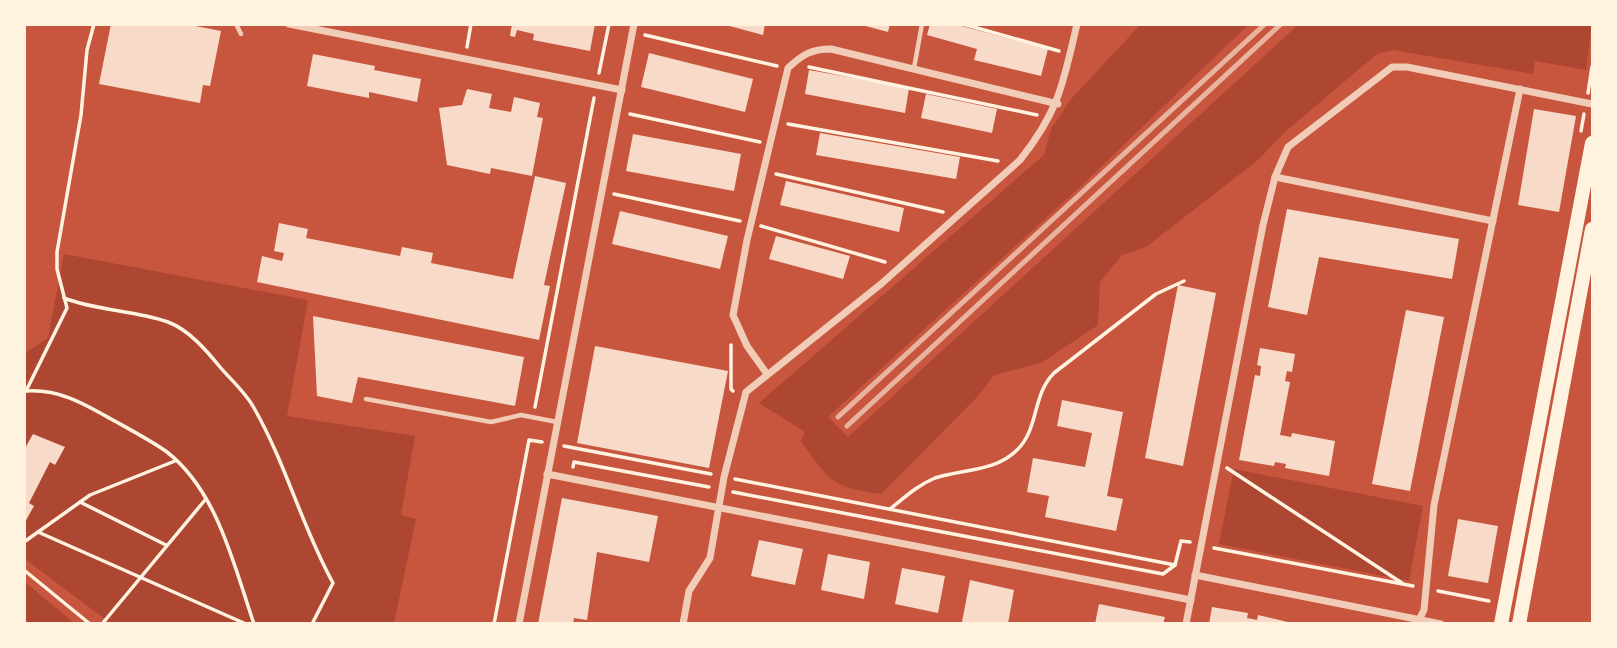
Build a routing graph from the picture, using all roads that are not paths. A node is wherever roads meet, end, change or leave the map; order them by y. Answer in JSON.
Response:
{"nodes":[{"id":1,"x":236,"y":24,"type":"edge"},
{"id":2,"x":289,"y":24,"type":"edge"},
{"id":3,"x":922,"y":24,"type":"edge"},
{"id":4,"x":1077,"y":24,"type":"edge"},
{"id":5,"x":634,"y":28,"type":"edge"},
{"id":6,"x":241,"y":34,"type":"dead end"},
{"id":7,"x":914,"y":68,"type":"junction"},
{"id":8,"x":1520,"y":89,"type":"junction"},
{"id":9,"x":622,"y":90,"type":"junction"},
{"id":10,"x":1592,"y":103,"type":"edge"},
{"id":11,"x":1058,"y":104,"type":"junction"},
{"id":12,"x":1592,"y":143,"type":"edge"},
{"id":13,"x":1275,"y":177,"type":"junction"},
{"id":14,"x":1493,"y":220,"type":"junction"},
{"id":15,"x":1592,"y":229,"type":"edge"},
{"id":16,"x":767,"y":374,"type":"junction"},
{"id":17,"x":366,"y":399,"type":"dead end"},
{"id":18,"x":558,"y":422,"type":"junction"},
{"id":19,"x":547,"y":474,"type":"junction"},
{"id":20,"x":719,"y":508,"type":"junction"},
{"id":21,"x":1195,"y":575,"type":"junction"},
{"id":22,"x":1191,"y":600,"type":"junction"},
{"id":23,"x":1418,"y":621,"type":"edge"},
{"id":24,"x":519,"y":624,"type":"edge"},
{"id":25,"x":682,"y":624,"type":"edge"},
{"id":26,"x":1186,"y":624,"type":"edge"},
{"id":27,"x":1441,"y":624,"type":"edge"},
{"id":28,"x":1501,"y":624,"type":"edge"},
{"id":29,"x":1519,"y":624,"type":"edge"}],
"edges":[{"from":1,"to":6,"type":"lane"},
{"from":2,"to":9,"type":"street"},
{"from":3,"to":7,"type":"lane"},
{"from":4,"to":11,"type":"street"},
{"from":5,"to":9,"type":"street"},
{"from":7,"to":11,"type":"street"},
{"from":7,"to":16,"type":"street"},
{"from":8,"to":10,"type":"street"},
{"from":8,"to":13,"type":"street"},
{"from":8,"to":14,"type":"street"},
{"from":9,"to":18,"type":"street"},
{"from":11,"to":16,"type":"street"},
{"from":12,"to":28,"type":"main road"},
{"from":13,"to":14,"type":"street"},
{"from":13,"to":21,"type":"street"},
{"from":14,"to":23,"type":"street"},
{"from":15,"to":29,"type":"main road"},
{"from":16,"to":20,"type":"street"},
{"from":17,"to":18,"type":"lane"},
{"from":18,"to":19,"type":"street"},
{"from":19,"to":20,"type":"street"},
{"from":19,"to":24,"type":"street"},
{"from":20,"to":22,"type":"street"},
{"from":20,"to":25,"type":"street"},
{"from":21,"to":22,"type":"street"},
{"from":21,"to":23,"type":"street"},
{"from":22,"to":26,"type":"street"},
{"from":23,"to":27,"type":"street"}]}
